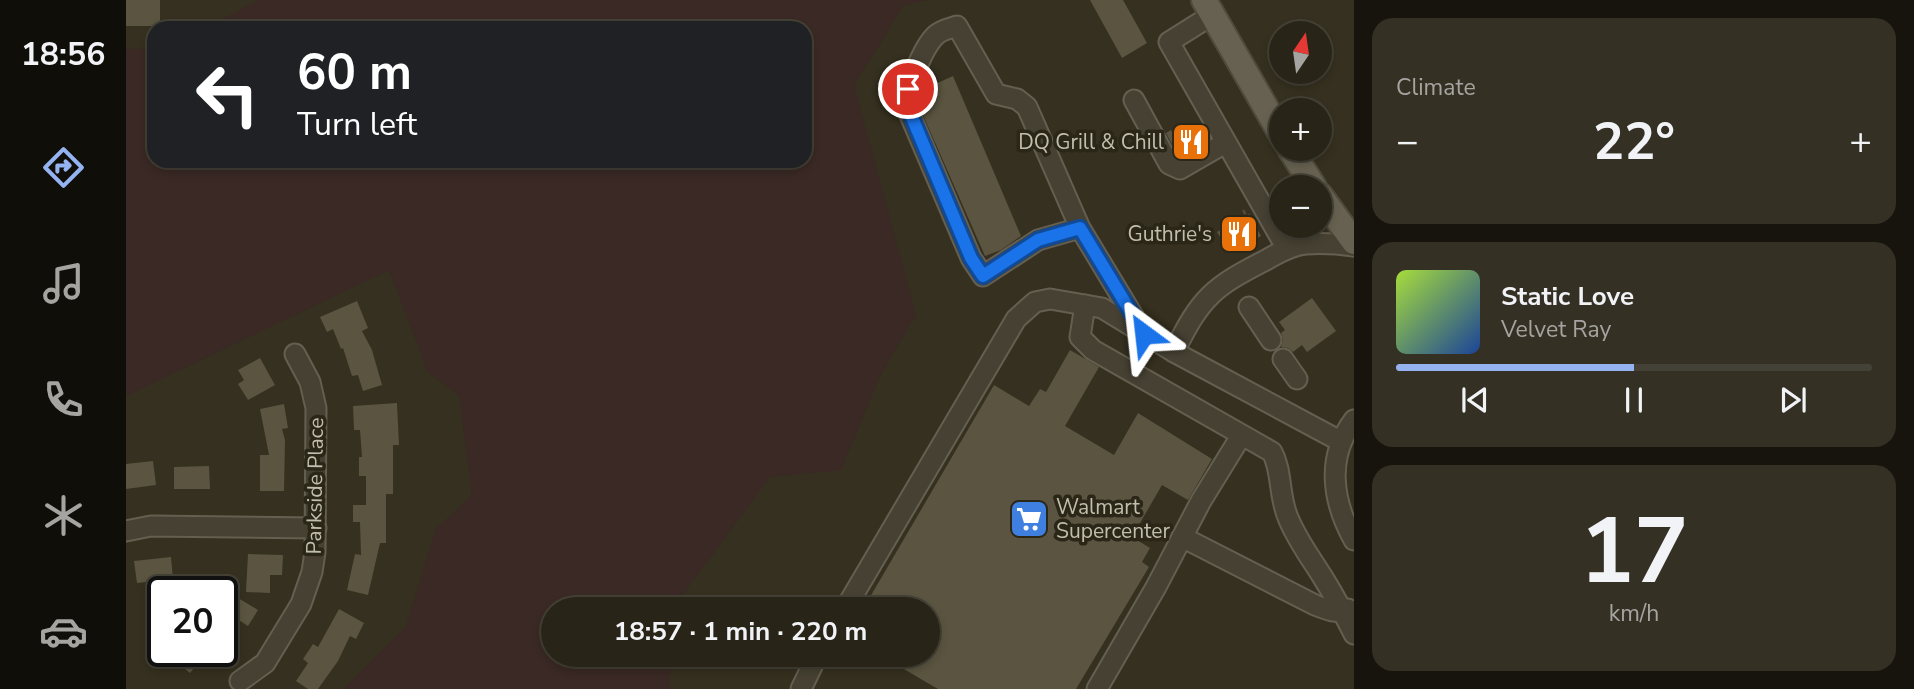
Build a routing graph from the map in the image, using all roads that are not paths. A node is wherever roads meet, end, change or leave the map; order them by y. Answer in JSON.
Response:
{"nodes":[{"id":1,"x":1208,"y":7,"type":"edge"},
{"id":2,"x":1135,"y":100,"type":"dead end"},
{"id":3,"x":1269,"y":113,"type":"edge"},
{"id":4,"x":1225,"y":143,"type":"junction"},
{"id":5,"x":1332,"y":212,"type":"edge"},
{"id":6,"x":1080,"y":228,"type":"junction"},
{"id":7,"x":1300,"y":239,"type":"edge"},
{"id":8,"x":1354,"y":244,"type":"edge"},
{"id":9,"x":1085,"y":305,"type":"junction"},
{"id":10,"x":1249,"y":307,"type":"dead end"},
{"id":11,"x":1144,"y":334,"type":"junction"},
{"id":12,"x":1271,"y":341,"type":"dead end"},
{"id":13,"x":1174,"y":352,"type":"junction"},
{"id":14,"x":295,"y":354,"type":"dead end"},
{"id":15,"x":1283,"y":359,"type":"dead end"},
{"id":16,"x":1297,"y":379,"type":"dead end"},
{"id":17,"x":1354,"y":420,"type":"edge"},
{"id":18,"x":1241,"y":436,"type":"junction"},
{"id":19,"x":1340,"y":442,"type":"junction"},
{"id":20,"x":316,"y":527,"type":"junction"},
{"id":21,"x":126,"y":531,"type":"edge"},
{"id":22,"x":1182,"y":537,"type":"junction"},
{"id":23,"x":1354,"y":540,"type":"edge"},
{"id":24,"x":852,"y":597,"type":"edge"},
{"id":25,"x":1348,"y":609,"type":"edge"},
{"id":26,"x":1354,"y":634,"type":"edge"},
{"id":27,"x":812,"y":667,"type":"edge"},
{"id":28,"x":240,"y":681,"type":"dead end"},
{"id":29,"x":801,"y":689,"type":"edge"},
{"id":30,"x":1097,"y":689,"type":"edge"}],
"edges":[{"from":1,"to":3,"type":"main road"},
{"from":1,"to":4,"type":"street"},
{"from":2,"to":4,"type":"street"},
{"from":4,"to":7,"type":"street"},
{"from":5,"to":8,"type":"main road"},
{"from":6,"to":6,"type":"street"},
{"from":6,"to":11,"type":"street"},
{"from":7,"to":8,"type":"street"},
{"from":7,"to":13,"type":"street"},
{"from":9,"to":11,"type":"street"},
{"from":9,"to":18,"type":"street"},
{"from":9,"to":24,"type":"street"},
{"from":10,"to":12,"type":"street"},
{"from":11,"to":13,"type":"street"},
{"from":13,"to":19,"type":"street"},
{"from":14,"to":20,"type":"street","name":"Parkside Place"},
{"from":15,"to":16,"type":"street"},
{"from":17,"to":19,"type":"street"},
{"from":18,"to":22,"type":"street"},
{"from":18,"to":25,"type":"street"},
{"from":19,"to":23,"type":"street"},
{"from":20,"to":21,"type":"street"},
{"from":20,"to":28,"type":"street","name":"Parkside Place"},
{"from":22,"to":25,"type":"street"},
{"from":22,"to":30,"type":"street"},
{"from":25,"to":26,"type":"street"},
{"from":27,"to":29,"type":"street"}]}
